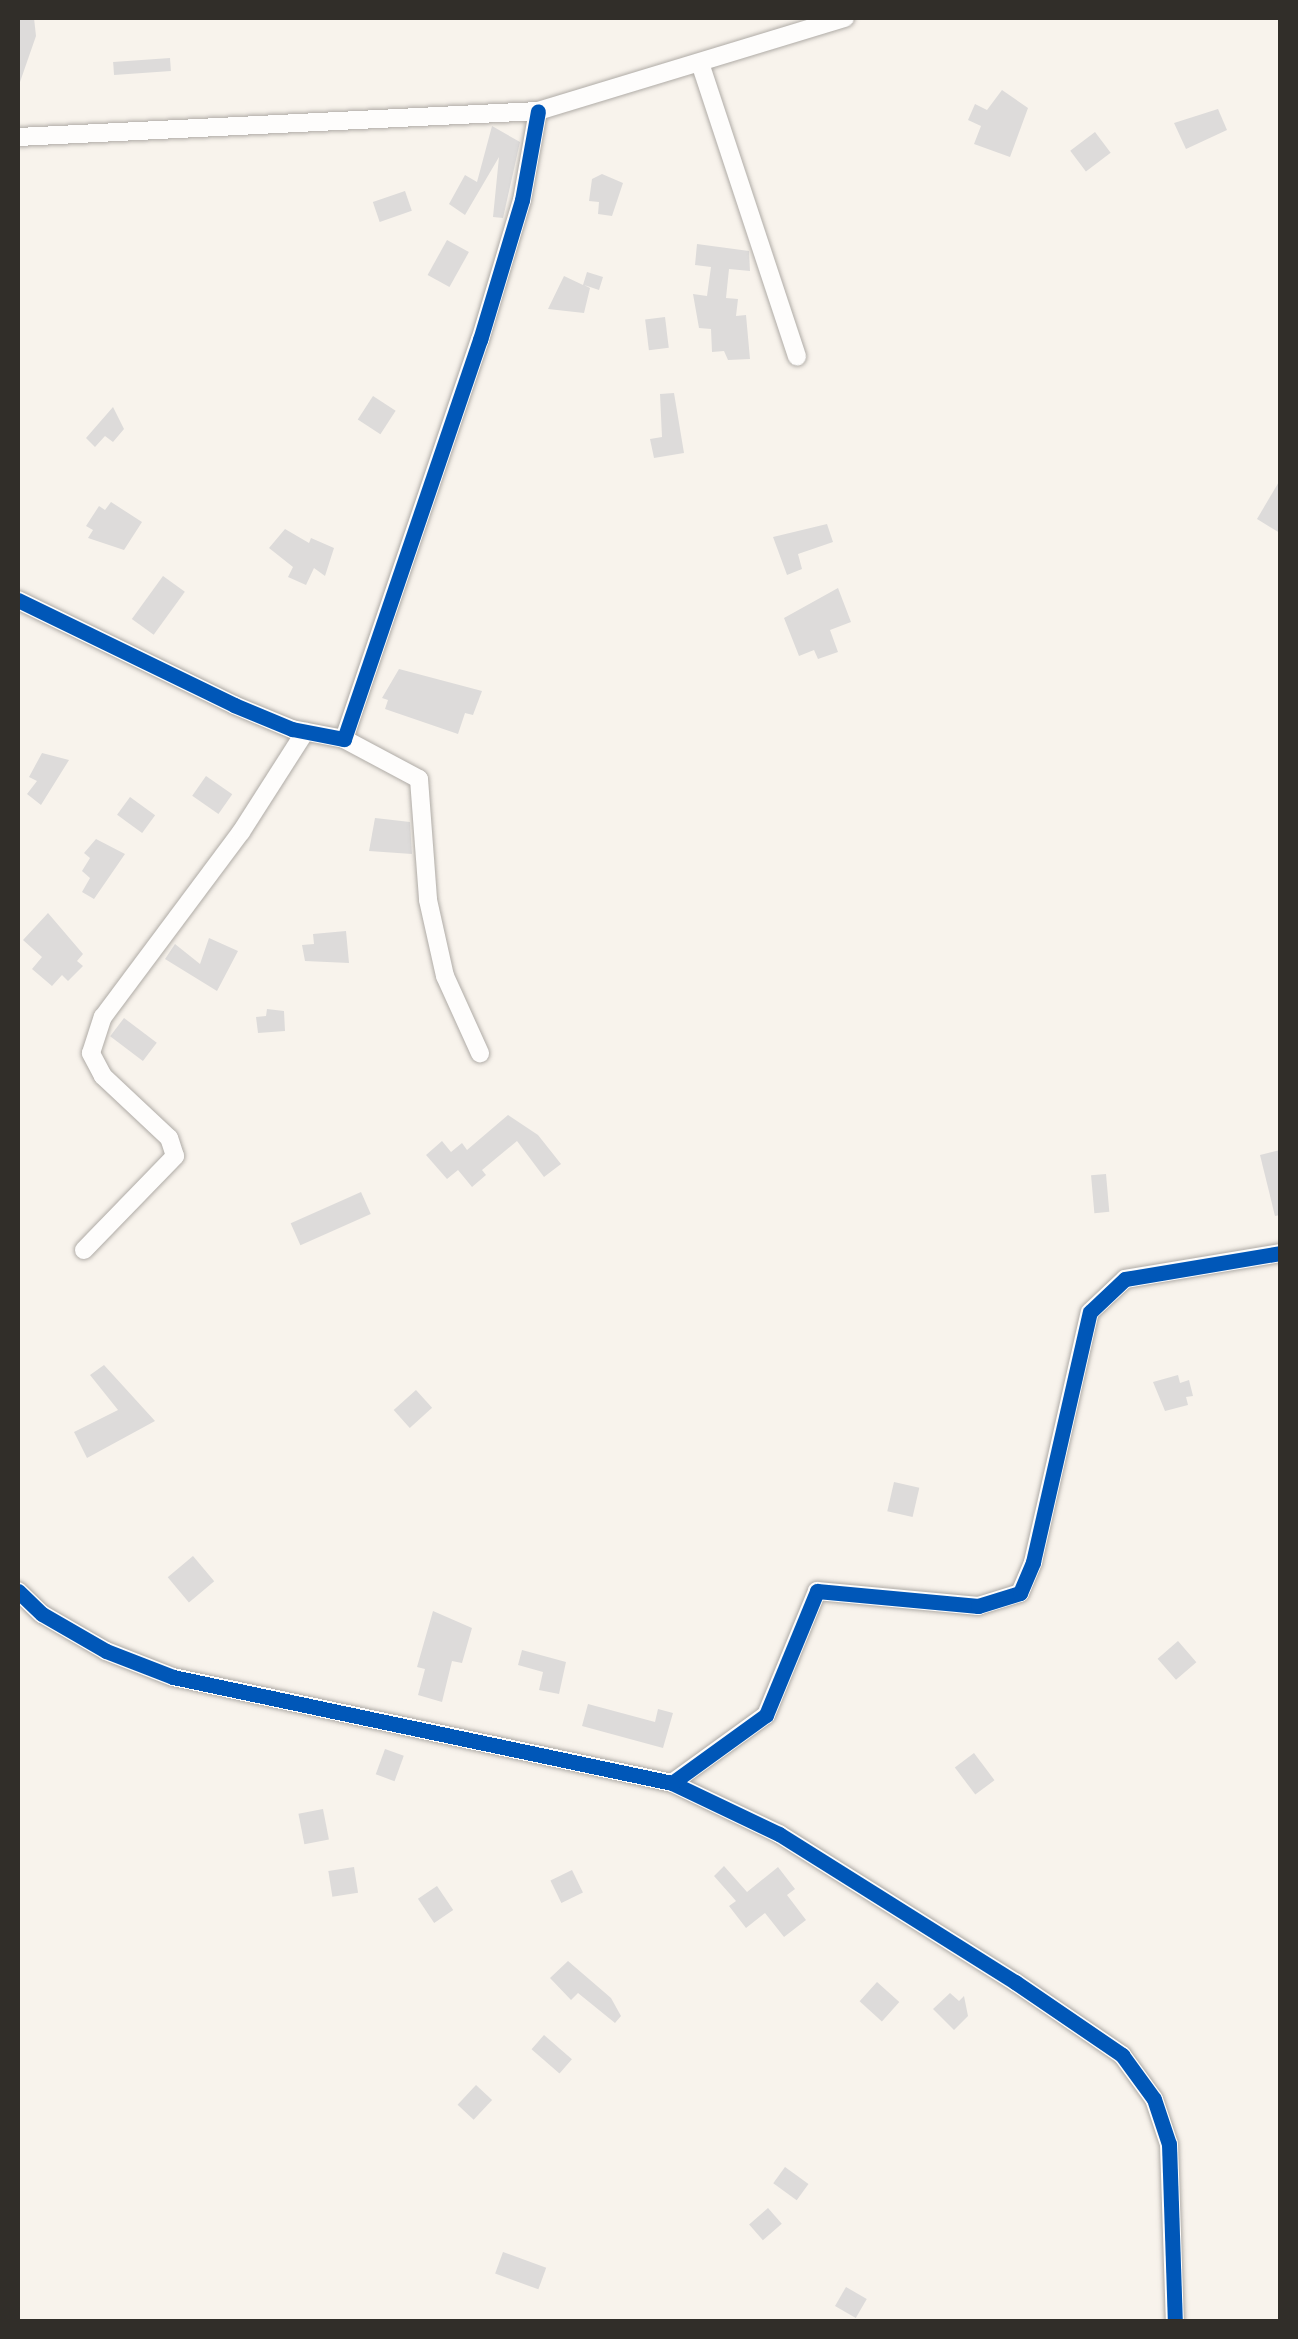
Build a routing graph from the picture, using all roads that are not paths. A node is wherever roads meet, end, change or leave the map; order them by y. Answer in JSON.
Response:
{"nodes":[{"id":1,"x":845,"y":18,"type":"edge"},
{"id":2,"x":701,"y":66,"type":"junction"},
{"id":3,"x":538,"y":111,"type":"junction"},
{"id":4,"x":18,"y":137,"type":"edge"},
{"id":5,"x":797,"y":358,"type":"dead end"},
{"id":6,"x":18,"y":600,"type":"edge"},
{"id":7,"x":305,"y":732,"type":"junction"},
{"id":8,"x":344,"y":738,"type":"junction"},
{"id":9,"x":480,"y":1053,"type":"dead end"},
{"id":10,"x":84,"y":1250,"type":"dead end"},
{"id":11,"x":1280,"y":1253,"type":"edge"},
{"id":12,"x":18,"y":1591,"type":"edge"},
{"id":13,"x":672,"y":1782,"type":"junction"},
{"id":14,"x":1175,"y":2322,"type":"edge"}],
"edges":[{"from":1,"to":2,"type":"street"},
{"from":2,"to":3,"type":"street"},
{"from":2,"to":5,"type":"street"},
{"from":3,"to":4,"type":"street"},
{"from":3,"to":8,"type":"street"},
{"from":6,"to":7,"type":"street"},
{"from":7,"to":8,"type":"street"},
{"from":7,"to":10,"type":"street"},
{"from":8,"to":9,"type":"street"},
{"from":11,"to":13,"type":"street"},
{"from":12,"to":13,"type":"street"},
{"from":13,"to":14,"type":"street"}]}
